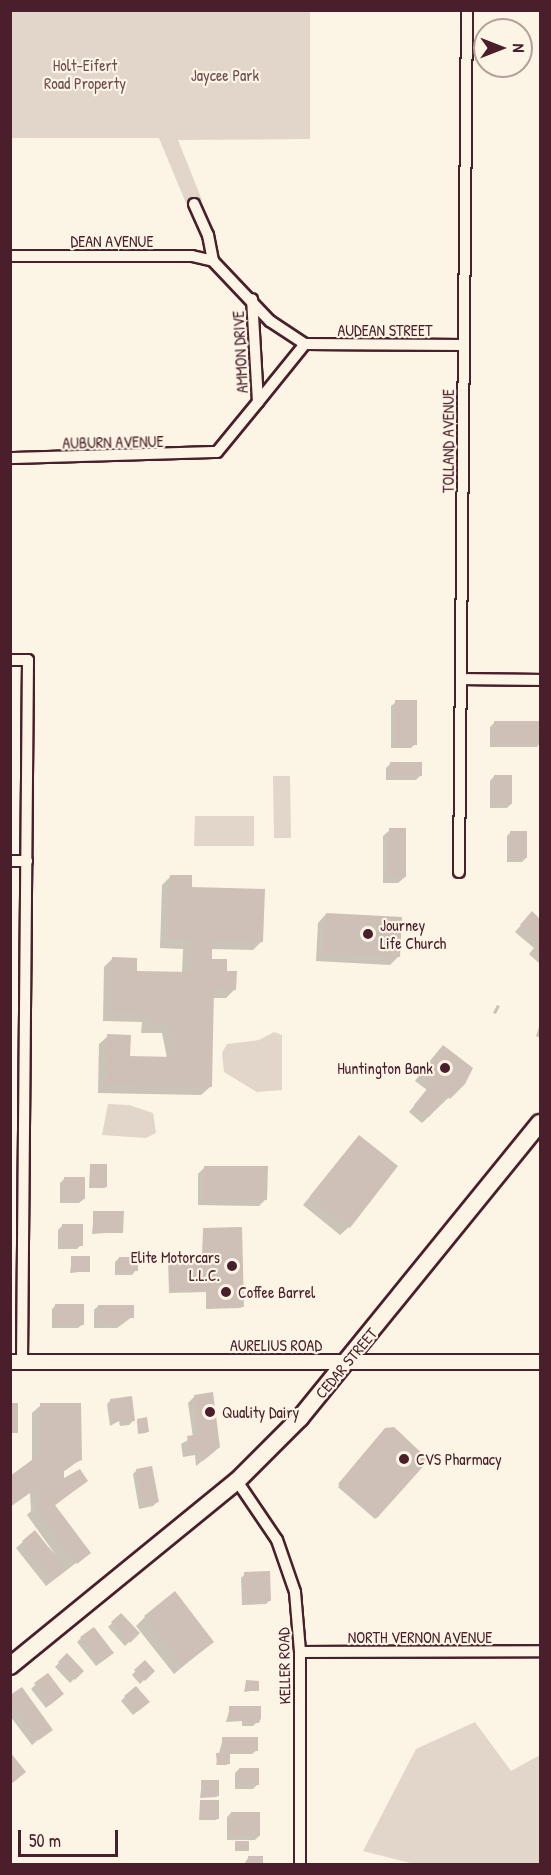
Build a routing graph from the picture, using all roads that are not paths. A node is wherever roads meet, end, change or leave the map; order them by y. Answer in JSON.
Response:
{"nodes":[{"id":1,"x":467,"y":10,"type":"edge"},
{"id":2,"x":194,"y":204,"type":"dead end"},
{"id":3,"x":10,"y":256,"type":"edge"},
{"id":4,"x":213,"y":261,"type":"junction"},
{"id":5,"x":252,"y":299,"type":"junction"},
{"id":6,"x":305,"y":344,"type":"junction"},
{"id":7,"x":464,"y":345,"type":"junction"},
{"id":8,"x":258,"y":402,"type":"junction"},
{"id":9,"x":217,"y":452,"type":"joint"},
{"id":10,"x":10,"y":458,"type":"edge"},
{"id":11,"x":10,"y":660,"type":"edge"},
{"id":12,"x":462,"y":680,"type":"junction"},
{"id":13,"x":540,"y":680,"type":"edge"},
{"id":14,"x":10,"y":861,"type":"edge"},
{"id":15,"x":27,"y":861,"type":"junction"},
{"id":16,"x":459,"y":872,"type":"dead end"},
{"id":17,"x":540,"y":1123,"type":"edge"},
{"id":18,"x":16,"y":1362,"type":"edge"},
{"id":19,"x":349,"y":1362,"type":"junction"},
{"id":20,"x":540,"y":1362,"type":"edge"},
{"id":21,"x":237,"y":1481,"type":"junction"},
{"id":22,"x":540,"y":1651,"type":"edge"},
{"id":23,"x":300,"y":1652,"type":"junction"},
{"id":24,"x":10,"y":1666,"type":"edge"},
{"id":25,"x":300,"y":1864,"type":"edge"}],
"edges":[{"from":1,"to":7,"type":"street","name":"TOLLAND AVENUE"},
{"from":2,"to":4,"type":"street"},
{"from":3,"to":4,"type":"street","name":"DEAN AVENUE"},
{"from":4,"to":5,"type":"street","name":"AMMON DRIVE"},
{"from":5,"to":6,"type":"street","name":"AMMON DRIVE"},
{"from":5,"to":8,"type":"street","name":"AMMON DRIVE"},
{"from":6,"to":7,"type":"street","name":"AUDEAN STREET"},
{"from":6,"to":8,"type":"street","name":"AMMON DRIVE"},
{"from":7,"to":12,"type":"street","name":"TOLLAND AVENUE"},
{"from":8,"to":9,"type":"street","name":"AMMON DRIVE"},
{"from":9,"to":10,"type":"street","name":"AUBURN AVENUE"},
{"from":11,"to":15,"type":"street"},
{"from":12,"to":13,"type":"street"},
{"from":12,"to":16,"type":"street","name":"TOLLAND AVENUE"},
{"from":14,"to":15,"type":"street"},
{"from":15,"to":18,"type":"street"},
{"from":17,"to":19,"type":"main road","name":"CEDAR STREET"},
{"from":18,"to":19,"type":"street","name":"AURELIUS ROAD"},
{"from":19,"to":20,"type":"street","name":"AURELIUS ROAD"},
{"from":19,"to":21,"type":"main road","name":"CEDAR STREET"},
{"from":21,"to":23,"type":"street","name":"KELLER ROAD"},
{"from":21,"to":24,"type":"main road","name":"CEDAR STREET"},
{"from":22,"to":23,"type":"street","name":"NORTH VERNON AVENUE"},
{"from":23,"to":25,"type":"street","name":"KELLER ROAD"}]}
